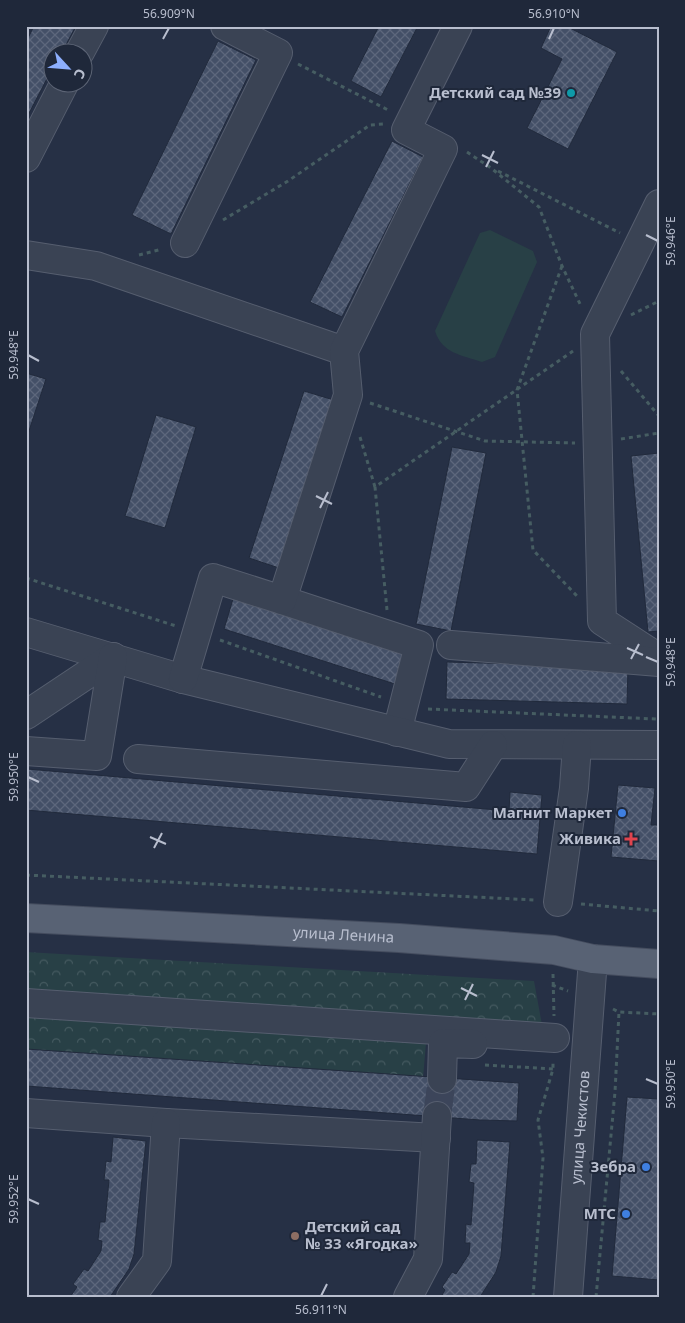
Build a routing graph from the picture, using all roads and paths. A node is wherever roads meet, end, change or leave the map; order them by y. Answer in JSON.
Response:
{"nodes":[{"id":1,"x":94,"y":26,"type":"edge"},
{"id":2,"x":225,"y":26,"type":"edge"},
{"id":3,"x":458,"y":26,"type":"edge"},
{"id":4,"x":85,"y":42,"type":"edge"},
{"id":5,"x":278,"y":54,"type":"junction"},
{"id":6,"x":60,"y":92,"type":"edge"},
{"id":7,"x":410,"y":122,"type":"junction"},
{"id":8,"x":466,"y":152,"type":"dead end"},
{"id":9,"x":26,"y":158,"type":"edge"},
{"id":10,"x":491,"y":168,"type":"junction"},
{"id":11,"x":659,"y":204,"type":"edge"},
{"id":12,"x":219,"y":222,"type":"dead end"},
{"id":13,"x":185,"y":243,"type":"joint"},
{"id":14,"x":640,"y":243,"type":"junction"},
{"id":15,"x":26,"y":254,"type":"edge"},
{"id":16,"x":132,"y":257,"type":"dead end"},
{"id":17,"x":562,"y":266,"type":"junction"},
{"id":18,"x":659,"y":301,"type":"edge"},
{"id":19,"x":627,"y":318,"type":"dead end"},
{"id":20,"x":595,"y":334,"type":"junction"},
{"id":21,"x":344,"y":351,"type":"junction"},
{"id":22,"x":620,"y":370,"type":"dead end"},
{"id":23,"x":518,"y":390,"type":"junction"},
{"id":24,"x":348,"y":395,"type":"junction"},
{"id":25,"x":659,"y":416,"type":"edge"},
{"id":26,"x":456,"y":431,"type":"junction"},
{"id":27,"x":359,"y":432,"type":"dead end"},
{"id":28,"x":659,"y":433,"type":"edge"},
{"id":29,"x":522,"y":442,"type":"junction"},
{"id":30,"x":598,"y":443,"type":"junction"},
{"id":31,"x":375,"y":486,"type":"junction"},
{"id":32,"x":26,"y":578,"type":"edge"},
{"id":33,"x":282,"y":600,"type":"junction"},
{"id":34,"x":387,"y":612,"type":"dead end"},
{"id":35,"x":602,"y":621,"type":"junction"},
{"id":36,"x":26,"y":632,"type":"edge"},
{"id":37,"x":197,"y":632,"type":"junction"},
{"id":38,"x":451,"y":645,"type":"dead end"},
{"id":39,"x":113,"y":657,"type":"junction"},
{"id":40,"x":659,"y":658,"type":"edge"},
{"id":41,"x":659,"y":662,"type":"edge"},
{"id":42,"x":183,"y":679,"type":"junction"},
{"id":43,"x":404,"y":705,"type":"junction"},
{"id":44,"x":26,"y":715,"type":"edge"},
{"id":45,"x":659,"y":719,"type":"edge"},
{"id":46,"x":397,"y":732,"type":"junction"},
{"id":47,"x":659,"y":744,"type":"edge"},
{"id":48,"x":577,"y":745,"type":"junction"},
{"id":49,"x":493,"y":746,"type":"junction"},
{"id":50,"x":26,"y":751,"type":"edge"},
{"id":51,"x":138,"y":759,"type":"dead end"},
{"id":52,"x":26,"y":875,"type":"edge"},
{"id":53,"x":558,"y":902,"type":"junction"},
{"id":54,"x":659,"y":911,"type":"edge"},
{"id":55,"x":26,"y":918,"type":"edge"},
{"id":56,"x":554,"y":950,"type":"junction"},
{"id":57,"x":593,"y":959,"type":"junction"},
{"id":58,"x":659,"y":964,"type":"edge"},
{"id":59,"x":26,"y":1003,"type":"edge"},
{"id":60,"x":620,"y":1012,"type":"dead end"},
{"id":61,"x":554,"y":1052,"type":"junction"},
{"id":62,"x":586,"y":1052,"type":"junction"},
{"id":63,"x":479,"y":1065,"type":"dead end"},
{"id":64,"x":442,"y":1079,"type":"tunnel mouth"},
{"id":65,"x":26,"y":1113,"type":"edge"},
{"id":66,"x":166,"y":1123,"type":"junction"},
{"id":67,"x":131,"y":1297,"type":"edge"},
{"id":68,"x":408,"y":1297,"type":"edge"},
{"id":69,"x":533,"y":1297,"type":"edge"},
{"id":70,"x":568,"y":1297,"type":"edge"},
{"id":71,"x":596,"y":1297,"type":"edge"}],
"edges":[{"from":1,"to":4,"type":"street"},
{"from":2,"to":5,"type":"street"},
{"from":3,"to":7,"type":"street"},
{"from":5,"to":7,"type":"path"},
{"from":5,"to":13,"type":"street"},
{"from":6,"to":9,"type":"street"},
{"from":7,"to":12,"type":"path"},
{"from":7,"to":21,"type":"street"},
{"from":8,"to":10,"type":"path"},
{"from":10,"to":14,"type":"path"},
{"from":10,"to":17,"type":"path"},
{"from":11,"to":14,"type":"street"},
{"from":13,"to":16,"type":"path"},
{"from":14,"to":20,"type":"street"},
{"from":15,"to":21,"type":"street"},
{"from":17,"to":20,"type":"path"},
{"from":17,"to":23,"type":"path"},
{"from":18,"to":19,"type":"path"},
{"from":20,"to":23,"type":"path"},
{"from":20,"to":30,"type":"street"},
{"from":21,"to":24,"type":"street"},
{"from":22,"to":25,"type":"path"},
{"from":23,"to":26,"type":"path"},
{"from":23,"to":29,"type":"path"},
{"from":24,"to":26,"type":"path"},
{"from":24,"to":33,"type":"street"},
{"from":26,"to":29,"type":"path"},
{"from":26,"to":31,"type":"path"},
{"from":27,"to":31,"type":"path"},
{"from":28,"to":30,"type":"path"},
{"from":29,"to":30,"type":"path"},
{"from":29,"to":35,"type":"path"},
{"from":30,"to":35,"type":"street"},
{"from":31,"to":34,"type":"path"},
{"from":32,"to":37,"type":"path"},
{"from":33,"to":37,"type":"street"},
{"from":33,"to":43,"type":"street"},
{"from":35,"to":40,"type":"street"},
{"from":36,"to":39,"type":"street"},
{"from":37,"to":42,"type":"street"},
{"from":37,"to":43,"type":"path"},
{"from":38,"to":41,"type":"street"},
{"from":39,"to":42,"type":"street"},
{"from":39,"to":44,"type":"street"},
{"from":39,"to":50,"type":"street"},
{"from":42,"to":46,"type":"street"},
{"from":43,"to":45,"type":"path"},
{"from":43,"to":46,"type":"street"},
{"from":46,"to":49,"type":"street"},
{"from":47,"to":48,"type":"street"},
{"from":48,"to":49,"type":"street"},
{"from":48,"to":53,"type":"street"},
{"from":49,"to":51,"type":"street"},
{"from":52,"to":53,"type":"path"},
{"from":53,"to":54,"type":"path"},
{"from":55,"to":56,"type":"main road","name":"улица Ленина"},
{"from":56,"to":57,"type":"main road","name":"улица Ленина"},
{"from":56,"to":61,"type":"path"},
{"from":57,"to":58,"type":"main road","name":"улица Ленина"},
{"from":57,"to":62,"type":"street","name":"улица Чекистов"},
{"from":59,"to":61,"type":"street"},
{"from":60,"to":71,"type":"path"},
{"from":61,"to":62,"type":"street"},
{"from":61,"to":63,"type":"path"},
{"from":61,"to":64,"type":"street"},
{"from":61,"to":69,"type":"path"},
{"from":62,"to":70,"type":"street","name":"улица Чекистов"},
{"from":65,"to":66,"type":"street"},
{"from":66,"to":67,"type":"street"},
{"from":66,"to":68,"type":"street"}]}
